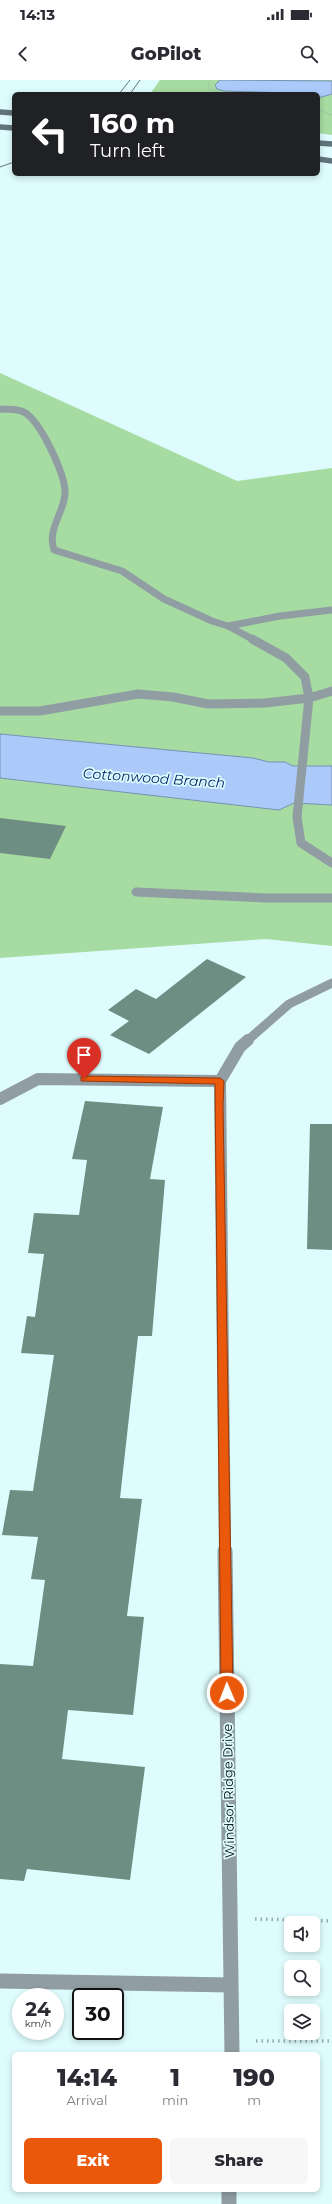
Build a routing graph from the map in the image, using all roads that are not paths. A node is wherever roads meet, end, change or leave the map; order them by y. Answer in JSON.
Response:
{"nodes":[{"id":1,"x":0,"y":112,"type":"edge"},
{"id":2,"x":12,"y":113,"type":"edge"},
{"id":3,"x":0,"y":127,"type":"edge"},
{"id":4,"x":12,"y":128,"type":"edge"},
{"id":5,"x":320,"y":143,"type":"edge"},
{"id":6,"x":332,"y":144,"type":"edge"},
{"id":7,"x":320,"y":159,"type":"edge"},
{"id":8,"x":332,"y":161,"type":"edge"},
{"id":9,"x":0,"y":409,"type":"edge"},
{"id":10,"x":332,"y":610,"type":"edge"},
{"id":11,"x":228,"y":626,"type":"junction"},
{"id":12,"x":332,"y":691,"type":"edge"},
{"id":13,"x":308,"y":698,"type":"junction"},
{"id":14,"x":0,"y":710,"type":"edge"},
{"id":15,"x":332,"y":863,"type":"edge"},
{"id":16,"x":136,"y":892,"type":"dead end"},
{"id":17,"x":332,"y":898,"type":"edge"},
{"id":18,"x":332,"y":983,"type":"edge"},
{"id":19,"x":220,"y":1081,"type":"junction"},
{"id":20,"x":0,"y":1099,"type":"edge"},
{"id":21,"x":0,"y":1981,"type":"edge"},
{"id":22,"x":231,"y":1985,"type":"junction"},
{"id":23,"x":232,"y":2048,"type":"edge"},
{"id":24,"x":229,"y":2192,"type":"edge"},
{"id":25,"x":229,"y":2204,"type":"edge"}],
"edges":[{"from":1,"to":2,"type":"main road"},
{"from":3,"to":4,"type":"main road"},
{"from":5,"to":6,"type":"main road"},
{"from":7,"to":8,"type":"main road"},
{"from":9,"to":11,"type":"street"},
{"from":10,"to":11,"type":"street"},
{"from":11,"to":13,"type":"street"},
{"from":12,"to":13,"type":"street"},
{"from":13,"to":14,"type":"street"},
{"from":13,"to":15,"type":"street"},
{"from":16,"to":17,"type":"street"},
{"from":18,"to":19,"type":"street","name":"Windsor Ridge Drive"},
{"from":19,"to":20,"type":"street"},
{"from":19,"to":22,"type":"street","name":"Windsor Ridge Drive"},
{"from":21,"to":22,"type":"street"},
{"from":22,"to":23,"type":"street","name":"Windsor Ridge Drive"},
{"from":24,"to":25,"type":"street"}]}
